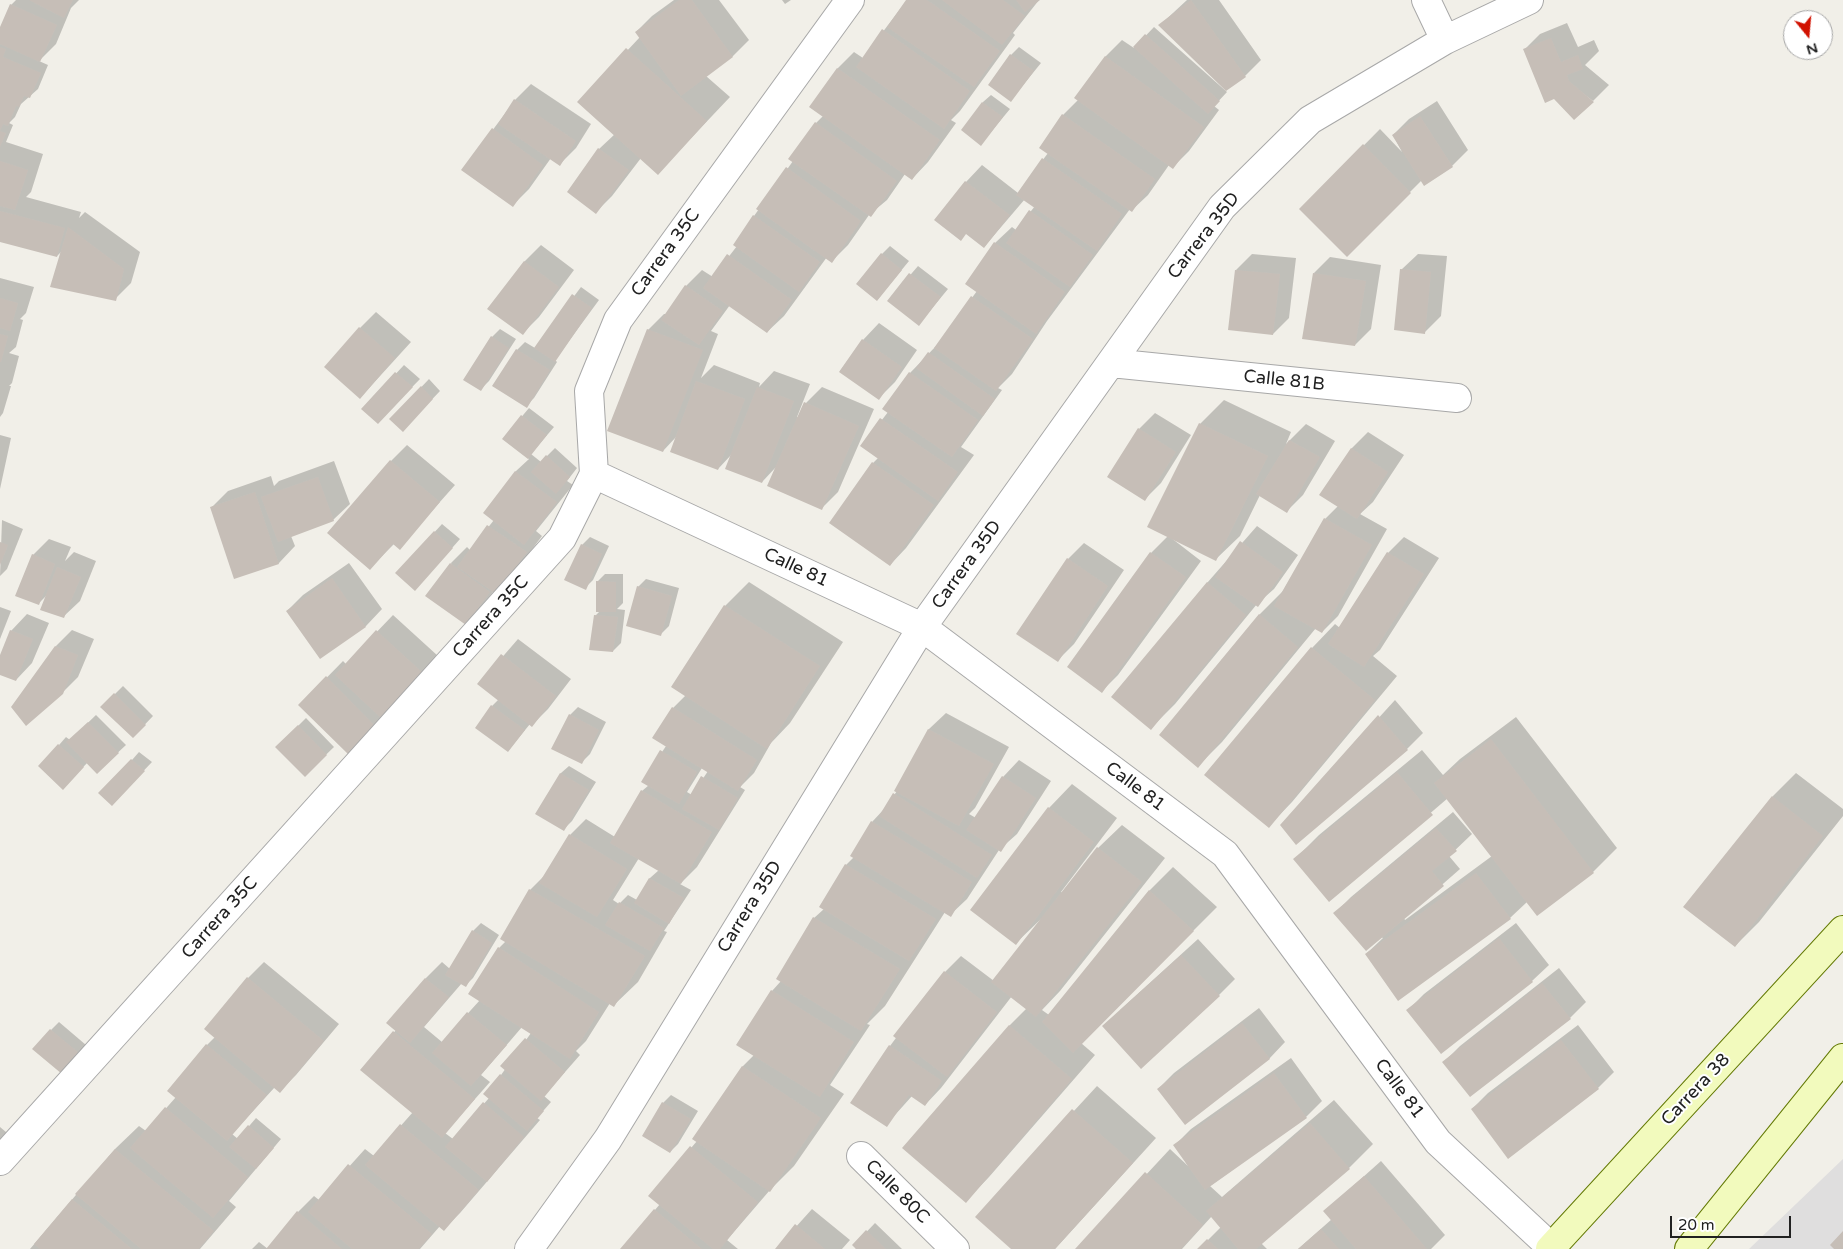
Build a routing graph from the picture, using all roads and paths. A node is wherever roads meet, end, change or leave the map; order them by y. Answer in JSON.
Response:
{"nodes":[{"id":1,"x":850,"y":0,"type":"edge"},
{"id":2,"x":1426,"y":0,"type":"edge"},
{"id":3,"x":1528,"y":0,"type":"edge"},
{"id":4,"x":1445,"y":40,"type":"junction"},
{"id":5,"x":1111,"y":363,"type":"junction"},
{"id":6,"x":1457,"y":398,"type":"dead end"},
{"id":7,"x":594,"y":474,"type":"junction"},
{"id":8,"x":922,"y":627,"type":"junction"},
{"id":9,"x":1843,"y":930,"type":"edge"},
{"id":10,"x":1843,"y":1058,"type":"edge"},
{"id":11,"x":861,"y":1156,"type":"dead end"},
{"id":12,"x":0,"y":1161,"type":"edge"},
{"id":13,"x":1552,"y":1248,"type":"edge"},
{"id":14,"x":530,"y":1249,"type":"edge"},
{"id":15,"x":955,"y":1249,"type":"edge"},
{"id":16,"x":1689,"y":1249,"type":"edge"}],
"edges":[{"from":1,"to":7,"type":"street","name":"Carrera 35C"},
{"from":2,"to":4,"type":"street"},
{"from":3,"to":4,"type":"street","name":"Carrera 35D"},
{"from":4,"to":5,"type":"street","name":"Carrera 35D"},
{"from":5,"to":6,"type":"street","name":"Calle 81B"},
{"from":5,"to":8,"type":"street","name":"Carrera 35D"},
{"from":7,"to":8,"type":"street","name":"Calle 81"},
{"from":7,"to":12,"type":"street","name":"Carrera 35C"},
{"from":8,"to":13,"type":"street","name":"Calle 81"},
{"from":8,"to":14,"type":"street","name":"Carrera 35D"},
{"from":9,"to":13,"type":"main road","name":"Carrera 38"},
{"from":10,"to":16,"type":"main road"},
{"from":11,"to":15,"type":"street","name":"Calle 80C"}]}
